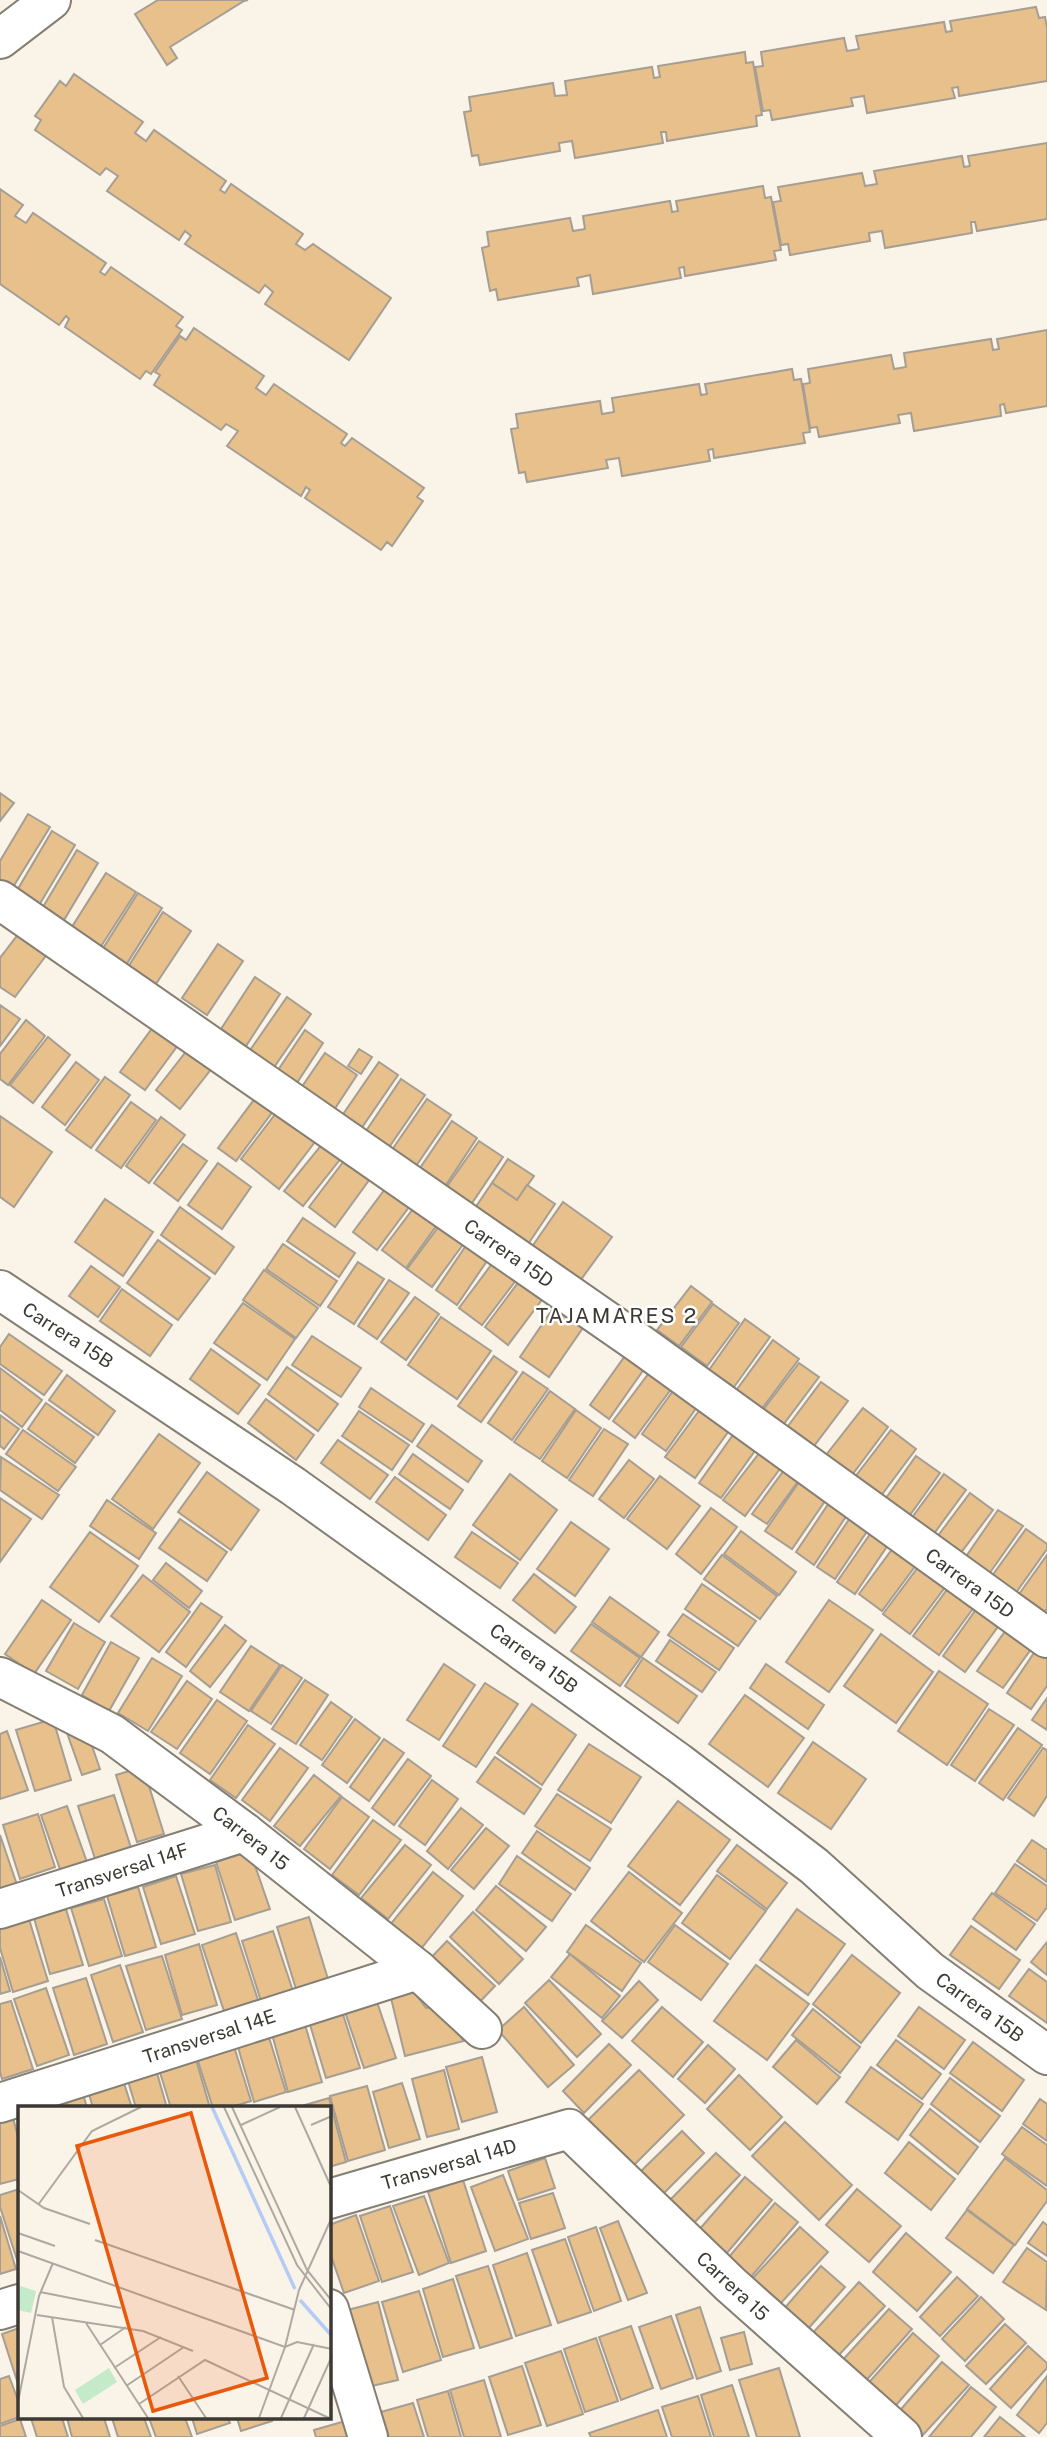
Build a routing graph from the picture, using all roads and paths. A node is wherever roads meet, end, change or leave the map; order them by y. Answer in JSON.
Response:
{"nodes":[{"id":1,"x":51,"y":0,"type":"edge"},
{"id":2,"x":0,"y":39,"type":"edge"},
{"id":3,"x":0,"y":900,"type":"edge"},
{"id":4,"x":0,"y":1290,"type":"edge"},
{"id":5,"x":1047,"y":1638,"type":"edge"},
{"id":6,"x":0,"y":1677,"type":"edge"},
{"id":7,"x":244,"y":1832,"type":"junction"},
{"id":8,"x":0,"y":1909,"type":"edge"},
{"id":9,"x":418,"y":1970,"type":"junction"},
{"id":10,"x":482,"y":2029,"type":"dead end"},
{"id":11,"x":1047,"y":2055,"type":"edge"},
{"id":12,"x":0,"y":2103,"type":"edge"},
{"id":13,"x":569,"y":2129,"type":"joint"},
{"id":14,"x":331,"y":2198,"type":"edge"},
{"id":15,"x":18,"y":2304,"type":"edge"},
{"id":16,"x":0,"y":2310,"type":"edge"},
{"id":17,"x":331,"y":2316,"type":"edge"},
{"id":18,"x":368,"y":2437,"type":"edge"},
{"id":19,"x":902,"y":2437,"type":"edge"}],
"edges":[{"from":1,"to":2,"type":"street"},
{"from":3,"to":5,"type":"street","name":"Carrera 15D"},
{"from":4,"to":11,"type":"street","name":"Carrera 15B"},
{"from":6,"to":7,"type":"street","name":"Carrera 15"},
{"from":7,"to":8,"type":"street","name":"Transversal 14F"},
{"from":7,"to":9,"type":"street","name":"Carrera 15"},
{"from":9,"to":10,"type":"street","name":"Carrera 15"},
{"from":9,"to":12,"type":"street","name":"Transversal 14E"},
{"from":13,"to":14,"type":"street","name":"Transversal 14D"},
{"from":13,"to":19,"type":"street","name":"Carrera 15"},
{"from":15,"to":16,"type":"street"},
{"from":17,"to":18,"type":"street"}]}
